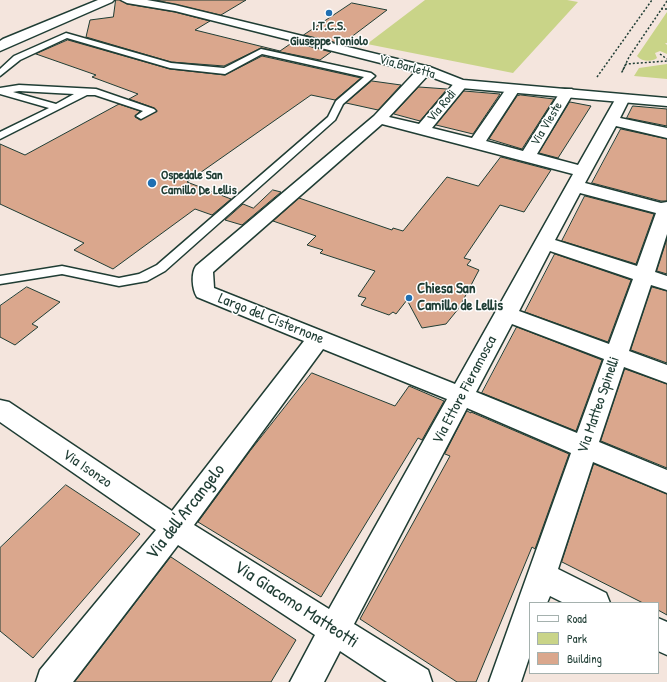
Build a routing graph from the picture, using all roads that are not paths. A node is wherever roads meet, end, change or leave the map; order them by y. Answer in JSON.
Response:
{"nodes":[{"id":1,"x":98,"y":0,"type":"edge"},
{"id":2,"x":108,"y":0,"type":"edge"},
{"id":3,"x":127,"y":0,"type":"edge"},
{"id":4,"x":58,"y":8,"type":"dead end"},
{"id":5,"x":2,"y":41,"type":"edge"},
{"id":6,"x":425,"y":70,"type":"junction"},
{"id":7,"x":0,"y":73,"type":"edge"},
{"id":8,"x":460,"y":84,"type":"junction"},
{"id":9,"x":513,"y":89,"type":"junction"},
{"id":10,"x":0,"y":91,"type":"edge"},
{"id":11,"x":85,"y":92,"type":"junction"},
{"id":12,"x":567,"y":92,"type":"junction"},
{"id":13,"x":623,"y":98,"type":"junction"},
{"id":14,"x":667,"y":102,"type":"edge"},
{"id":15,"x":57,"y":107,"type":"junction"},
{"id":16,"x":142,"y":116,"type":"dead end"},
{"id":17,"x":379,"y":119,"type":"junction"},
{"id":18,"x":611,"y":120,"type":"junction"},
{"id":19,"x":0,"y":124,"type":"edge"},
{"id":20,"x":13,"y":129,"type":"junction"},
{"id":21,"x":423,"y":129,"type":"junction"},
{"id":22,"x":667,"y":133,"type":"edge"},
{"id":23,"x":0,"y":136,"type":"edge"},
{"id":24,"x":476,"y":144,"type":"junction"},
{"id":25,"x":528,"y":156,"type":"junction"},
{"id":26,"x":579,"y":178,"type":"junction"},
{"id":27,"x":667,"y":209,"type":"edge"},
{"id":28,"x":544,"y":243,"type":"junction"},
{"id":29,"x":644,"y":275,"type":"junction"},
{"id":30,"x":0,"y":280,"type":"edge"},
{"id":31,"x":667,"y":283,"type":"edge"},
{"id":32,"x":506,"y":314,"type":"junction"},
{"id":33,"x":318,"y":339,"type":"junction"},
{"id":34,"x":616,"y":356,"type":"junction"},
{"id":35,"x":667,"y":374,"type":"edge"},
{"id":36,"x":462,"y":396,"type":"junction"},
{"id":37,"x":0,"y":409,"type":"edge"},
{"id":38,"x":585,"y":448,"type":"junction"},
{"id":39,"x":667,"y":482,"type":"edge"},
{"id":40,"x":175,"y":528,"type":"junction"},
{"id":41,"x":541,"y":576,"type":"junction"},
{"id":42,"x":532,"y":602,"type":"edge"},
{"id":43,"x":593,"y":602,"type":"edge"},
{"id":44,"x":529,"y":611,"type":"edge"},
{"id":45,"x":335,"y":630,"type":"junction"},
{"id":46,"x":52,"y":682,"type":"edge"},
{"id":47,"x":306,"y":682,"type":"edge"},
{"id":48,"x":416,"y":682,"type":"edge"},
{"id":49,"x":505,"y":682,"type":"edge"}],
"edges":[{"from":1,"to":4,"type":"street"},
{"from":2,"to":5,"type":"street"},
{"from":3,"to":6,"type":"street","name":"Via Barletta"},
{"from":6,"to":8,"type":"street","name":"Via Barletta"},
{"from":6,"to":17,"type":"street"},
{"from":7,"to":30,"type":"lane"},
{"from":8,"to":9,"type":"street","name":"Via Barletta"},
{"from":8,"to":21,"type":"street","name":"Via Rodi"},
{"from":9,"to":12,"type":"street","name":"Via Barletta"},
{"from":9,"to":24,"type":"street"},
{"from":10,"to":11,"type":"lane"},
{"from":10,"to":15,"type":"lane"},
{"from":11,"to":15,"type":"lane"},
{"from":11,"to":16,"type":"lane"},
{"from":12,"to":13,"type":"street","name":"Via Barletta"},
{"from":12,"to":25,"type":"street","name":"Via Vieste"},
{"from":13,"to":14,"type":"street","name":"Via Barletta"},
{"from":13,"to":18,"type":"street","name":"Via Ettore Fieramosca"},
{"from":15,"to":20,"type":"lane"},
{"from":17,"to":21,"type":"street"},
{"from":17,"to":33,"type":"street","name":"Largo del Cisternone"},
{"from":18,"to":22,"type":"street"},
{"from":18,"to":26,"type":"street","name":"Via Ettore Fieramosca"},
{"from":19,"to":20,"type":"lane"},
{"from":20,"to":23,"type":"lane"},
{"from":21,"to":24,"type":"street"},
{"from":24,"to":25,"type":"street"},
{"from":25,"to":26,"type":"street"},
{"from":26,"to":27,"type":"street"},
{"from":26,"to":28,"type":"street","name":"Via Ettore Fieramosca"},
{"from":27,"to":29,"type":"street","name":"Via Matteo Spinelli"},
{"from":28,"to":29,"type":"street"},
{"from":28,"to":32,"type":"street","name":"Via Ettore Fieramosca"},
{"from":29,"to":31,"type":"street"},
{"from":29,"to":34,"type":"street","name":"Via Matteo Spinelli"},
{"from":32,"to":34,"type":"street"},
{"from":32,"to":36,"type":"street","name":"Via Ettore Fieramosca"},
{"from":33,"to":36,"type":"street","name":"Largo del Cisternone"},
{"from":33,"to":40,"type":"street","name":"Via dell'Arcangelo"},
{"from":34,"to":35,"type":"street"},
{"from":34,"to":38,"type":"street","name":"Via Matteo Spinelli"},
{"from":36,"to":38,"type":"street","name":"Largo del Cisternone"},
{"from":36,"to":45,"type":"street","name":"Via Ettore Fieramosca"},
{"from":37,"to":40,"type":"street","name":"Via Isonzo"},
{"from":38,"to":39,"type":"street","name":"Largo del Cisternone"},
{"from":38,"to":41,"type":"street","name":"Via Matteo Spinelli"},
{"from":40,"to":45,"type":"street","name":"Via Giacomo Matteotti"},
{"from":40,"to":46,"type":"street","name":"Via dell'Arcangelo"},
{"from":41,"to":42,"type":"street","name":"Via Matteo Spinelli"},
{"from":41,"to":43,"type":"street"},
{"from":44,"to":49,"type":"street"},
{"from":45,"to":47,"type":"street","name":"Via Ettore Fieramosca"},
{"from":45,"to":48,"type":"street","name":"Via Giacomo Matteotti"}]}
